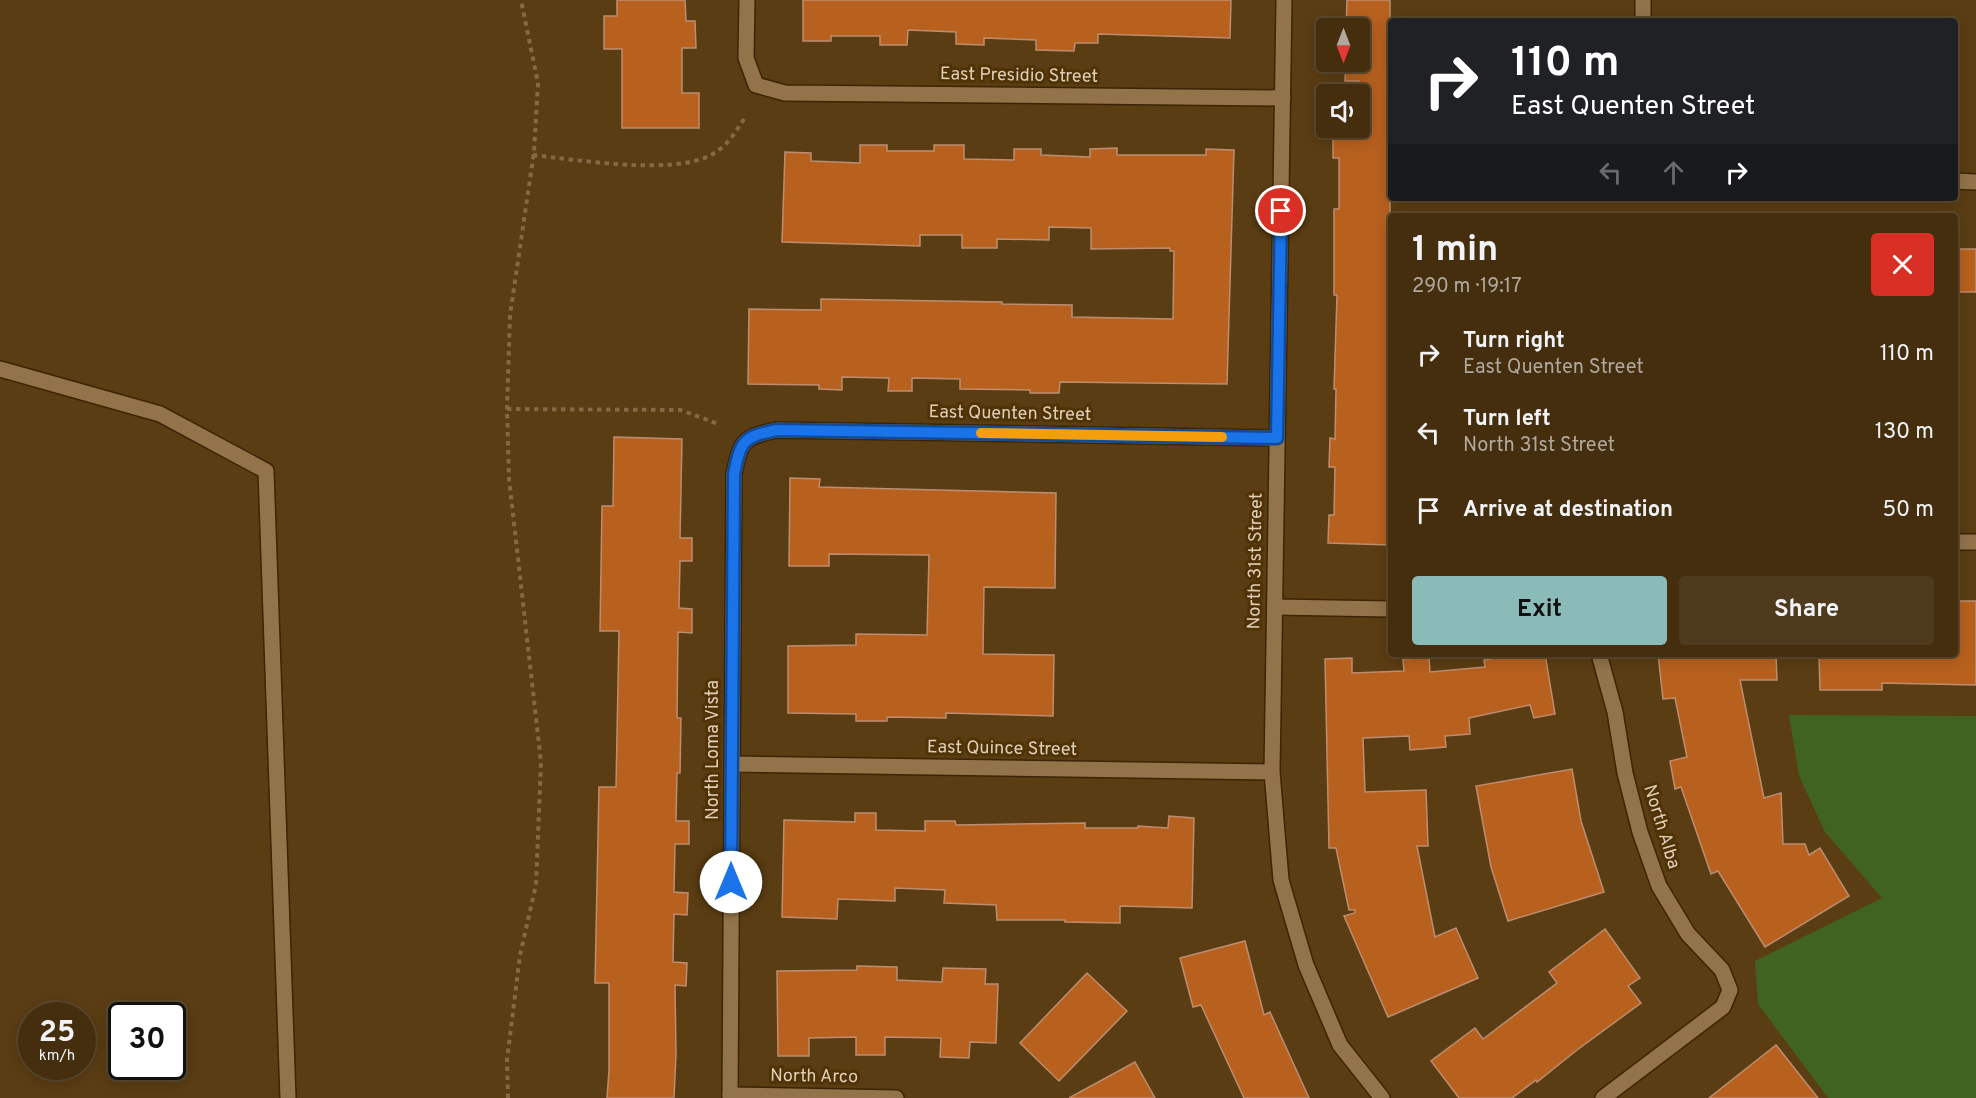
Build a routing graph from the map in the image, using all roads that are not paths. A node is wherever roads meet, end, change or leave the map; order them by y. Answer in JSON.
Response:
{"nodes":[{"id":1,"x":747,"y":0,"type":"edge"},
{"id":2,"x":1284,"y":0,"type":"edge"},
{"id":3,"x":1643,"y":0,"type":"edge"},
{"id":4,"x":1643,"y":18,"type":"edge"},
{"id":5,"x":1282,"y":98,"type":"junction"},
{"id":6,"x":1958,"y":181,"type":"edge"},
{"id":7,"x":1976,"y":182,"type":"edge"},
{"id":8,"x":0,"y":369,"type":"edge"},
{"id":9,"x":1277,"y":438,"type":"junction"},
{"id":10,"x":744,"y":441,"type":"joint"},
{"id":11,"x":1958,"y":542,"type":"edge"},
{"id":12,"x":1976,"y":542,"type":"edge"},
{"id":13,"x":1275,"y":607,"type":"junction"},
{"id":14,"x":1388,"y":609,"type":"edge"},
{"id":15,"x":1600,"y":657,"type":"edge"},
{"id":16,"x":732,"y":764,"type":"junction"},
{"id":17,"x":1272,"y":772,"type":"junction"},
{"id":18,"x":730,"y":1096,"type":"edge"},
{"id":19,"x":288,"y":1098,"type":"edge"},
{"id":20,"x":896,"y":1098,"type":"edge"},
{"id":21,"x":1382,"y":1098,"type":"edge"},
{"id":22,"x":1603,"y":1098,"type":"edge"}],
"edges":[{"from":1,"to":5,"type":"street","name":"East Presidio Street"},
{"from":2,"to":5,"type":"street","name":"North 31st Street"},
{"from":3,"to":4,"type":"street"},
{"from":5,"to":9,"type":"street","name":"North 31st Street"},
{"from":6,"to":7,"type":"street"},
{"from":8,"to":19,"type":"street"},
{"from":9,"to":10,"type":"street","name":"East Quenten Street"},
{"from":9,"to":13,"type":"street","name":"North 31st Street"},
{"from":10,"to":16,"type":"street","name":"North Loma Vista"},
{"from":11,"to":12,"type":"street"},
{"from":13,"to":14,"type":"street"},
{"from":13,"to":17,"type":"street","name":"North 31st Street"},
{"from":15,"to":22,"type":"street","name":"North Alba"},
{"from":16,"to":17,"type":"street","name":"East Quince Street"},
{"from":16,"to":18,"type":"street","name":"North Loma Vista"},
{"from":17,"to":21,"type":"street","name":"North 31st Street"},
{"from":18,"to":20,"type":"street","name":"North Arco"}]}
